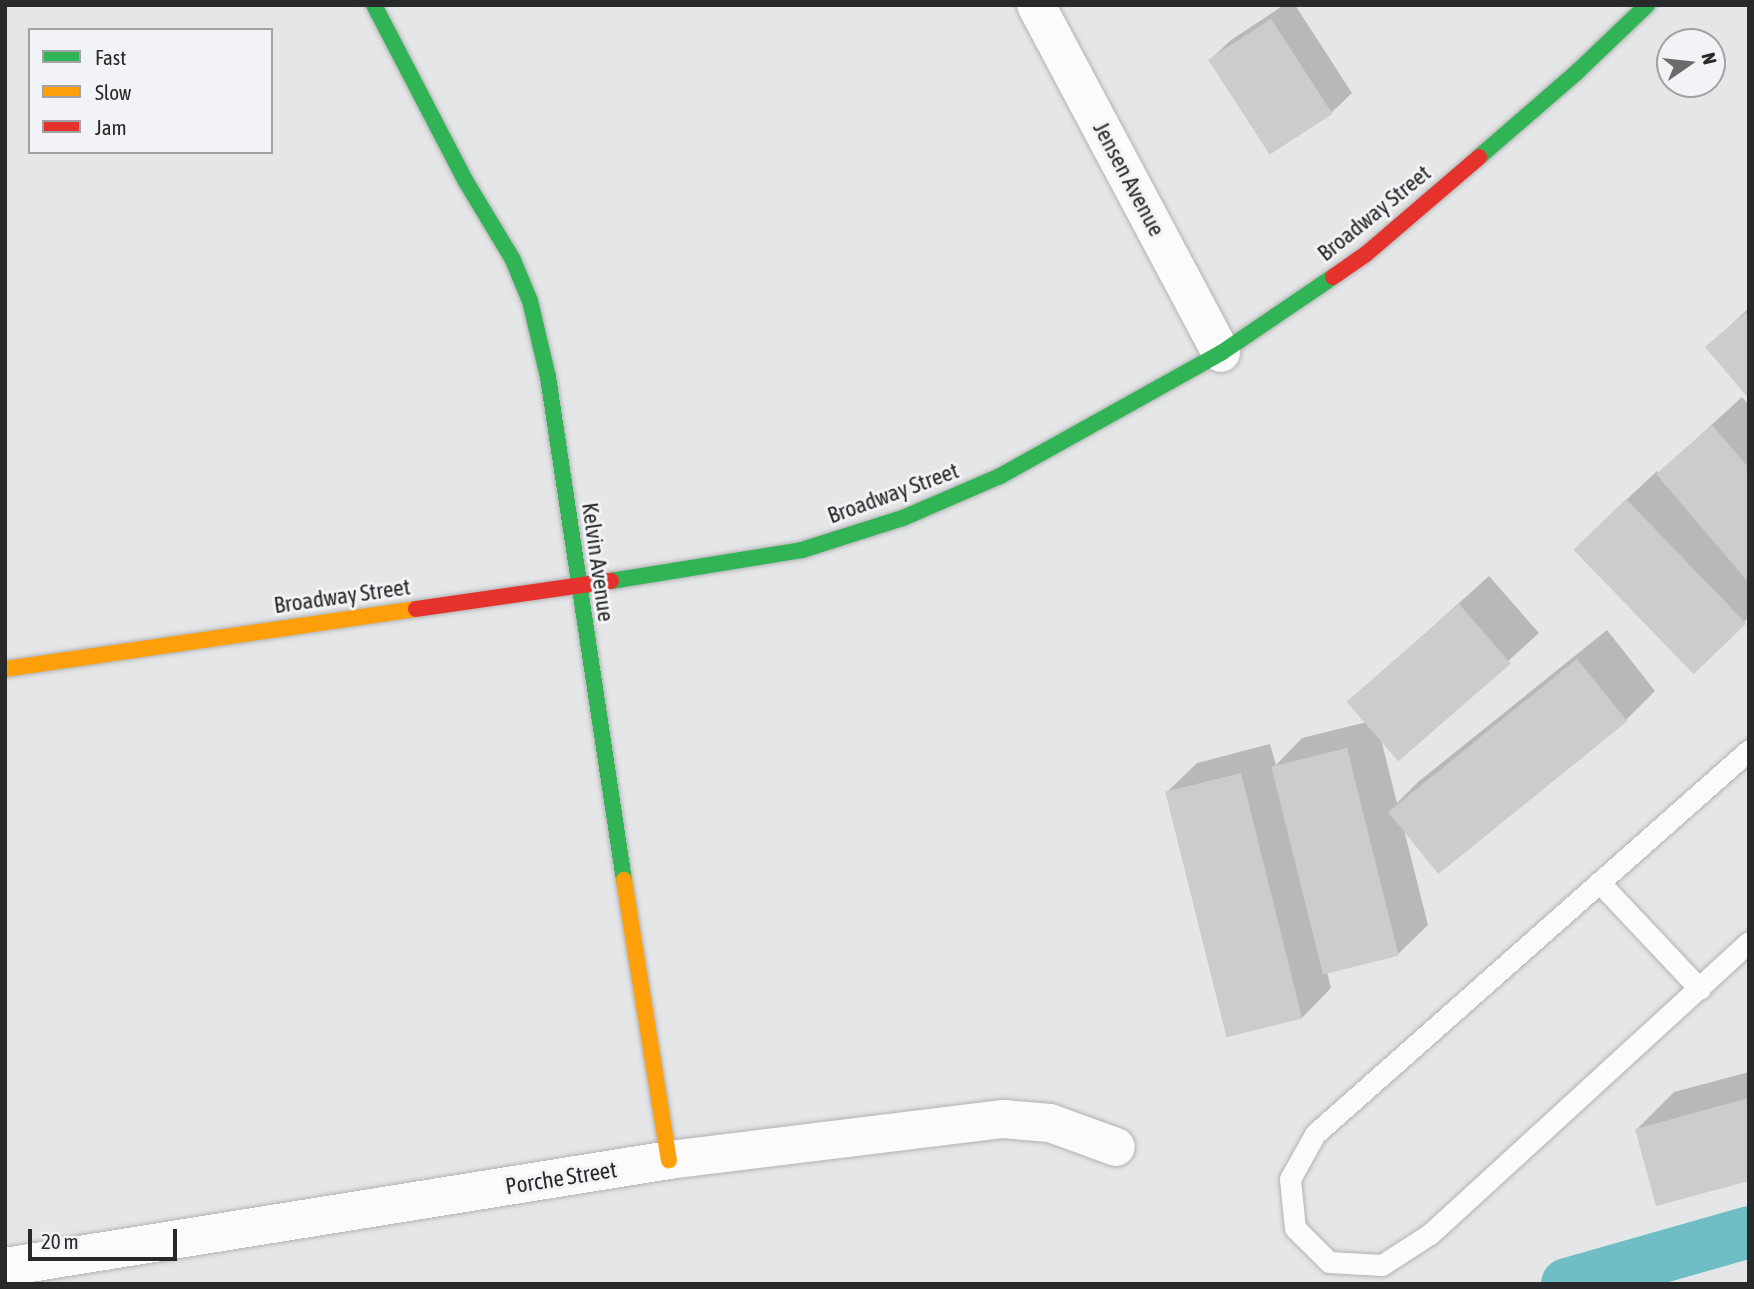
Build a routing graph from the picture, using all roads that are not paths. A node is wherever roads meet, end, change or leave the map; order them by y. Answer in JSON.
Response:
{"nodes":[{"id":1,"x":374,"y":5,"type":"edge"},
{"id":2,"x":1036,"y":5,"type":"edge"},
{"id":3,"x":1647,"y":5,"type":"edge"},
{"id":4,"x":1221,"y":353,"type":"junction"},
{"id":5,"x":577,"y":584,"type":"junction"},
{"id":6,"x":5,"y":669,"type":"edge"},
{"id":7,"x":1749,"y":750,"type":"edge"},
{"id":8,"x":1599,"y":882,"type":"junction"},
{"id":9,"x":1749,"y":943,"type":"edge"},
{"id":10,"x":1700,"y":989,"type":"junction"},
{"id":11,"x":1116,"y":1147,"type":"dead end"},
{"id":12,"x":669,"y":1160,"type":"junction"},
{"id":13,"x":5,"y":1268,"type":"edge"}],
"edges":[{"from":1,"to":5,"type":"street","name":"Kelvin Avenue"},
{"from":2,"to":4,"type":"street","name":"Jensen Avenue"},
{"from":3,"to":4,"type":"street","name":"Broadway Street"},
{"from":4,"to":5,"type":"street","name":"Broadway Street"},
{"from":5,"to":6,"type":"street","name":"Broadway Street"},
{"from":5,"to":12,"type":"street","name":"Kelvin Avenue"},
{"from":7,"to":8,"type":"lane"},
{"from":8,"to":10,"type":"lane"},
{"from":8,"to":10,"type":"lane"},
{"from":9,"to":10,"type":"lane"},
{"from":11,"to":12,"type":"street","name":"Porche Street"},
{"from":12,"to":13,"type":"street","name":"Porche Street"}]}
